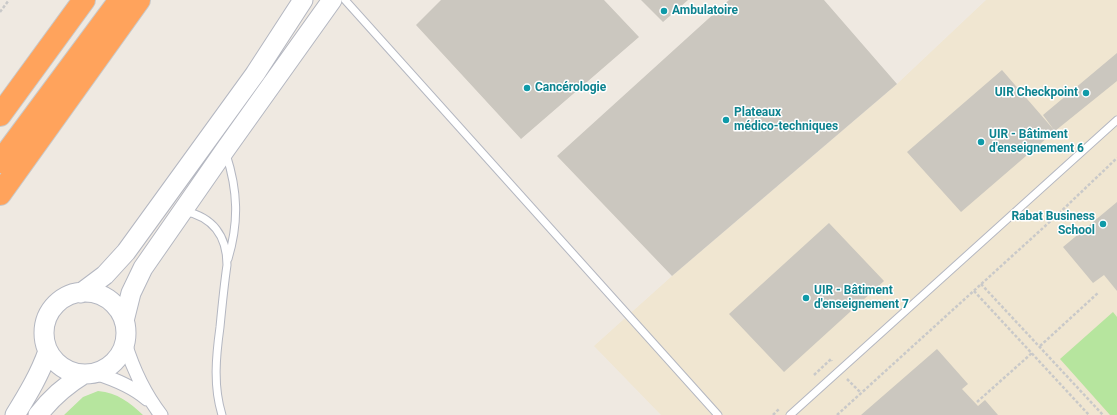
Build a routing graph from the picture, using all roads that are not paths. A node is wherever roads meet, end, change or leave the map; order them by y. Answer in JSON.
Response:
{"nodes":[{"id":1,"x":84,"y":0,"type":"edge"},
{"id":2,"x":120,"y":0,"type":"edge"},
{"id":3,"x":139,"y":0,"type":"edge"},
{"id":4,"x":303,"y":0,"type":"edge"},
{"id":5,"x":332,"y":0,"type":"edge"},
{"id":6,"x":345,"y":0,"type":"edge"},
{"id":7,"x":0,"y":114,"type":"edge"},
{"id":8,"x":1117,"y":120,"type":"edge"},
{"id":9,"x":225,"y":150,"type":"junction"},
{"id":10,"x":0,"y":162,"type":"edge"},
{"id":11,"x":0,"y":194,"type":"edge"},
{"id":12,"x":183,"y":211,"type":"junction"},
{"id":13,"x":227,"y":265,"type":"junction"},
{"id":14,"x":81,"y":293,"type":"junction"},
{"id":15,"x":124,"y":321,"type":"junction"},
{"id":16,"x":125,"y":343,"type":"junction"},
{"id":17,"x":48,"y":351,"type":"junction"},
{"id":18,"x":90,"y":374,"type":"junction"},
{"id":19,"x":151,"y":403,"type":"junction"},
{"id":20,"x":15,"y":415,"type":"edge"},
{"id":21,"x":38,"y":415,"type":"edge"},
{"id":22,"x":161,"y":415,"type":"edge"},
{"id":23,"x":222,"y":415,"type":"edge"},
{"id":24,"x":718,"y":415,"type":"edge"},
{"id":25,"x":790,"y":415,"type":"edge"}],
"edges":[{"from":1,"to":7,"type":"highway"},
{"from":2,"to":10,"type":"highway"},
{"from":3,"to":11,"type":"highway"},
{"from":4,"to":14,"type":"street"},
{"from":5,"to":9,"type":"street"},
{"from":6,"to":24,"type":"lane"},
{"from":8,"to":25,"type":"lane"},
{"from":9,"to":12,"type":"street"},
{"from":9,"to":13,"type":"lane"},
{"from":12,"to":13,"type":"lane"},
{"from":12,"to":15,"type":"street"},
{"from":13,"to":23,"type":"lane"},
{"from":14,"to":15,"type":"street"},
{"from":14,"to":17,"type":"street"},
{"from":15,"to":16,"type":"street"},
{"from":16,"to":18,"type":"street"},
{"from":16,"to":19,"type":"street"},
{"from":17,"to":18,"type":"street"},
{"from":17,"to":20,"type":"street"},
{"from":18,"to":19,"type":"street"},
{"from":18,"to":21,"type":"street"},
{"from":19,"to":22,"type":"street"}]}
